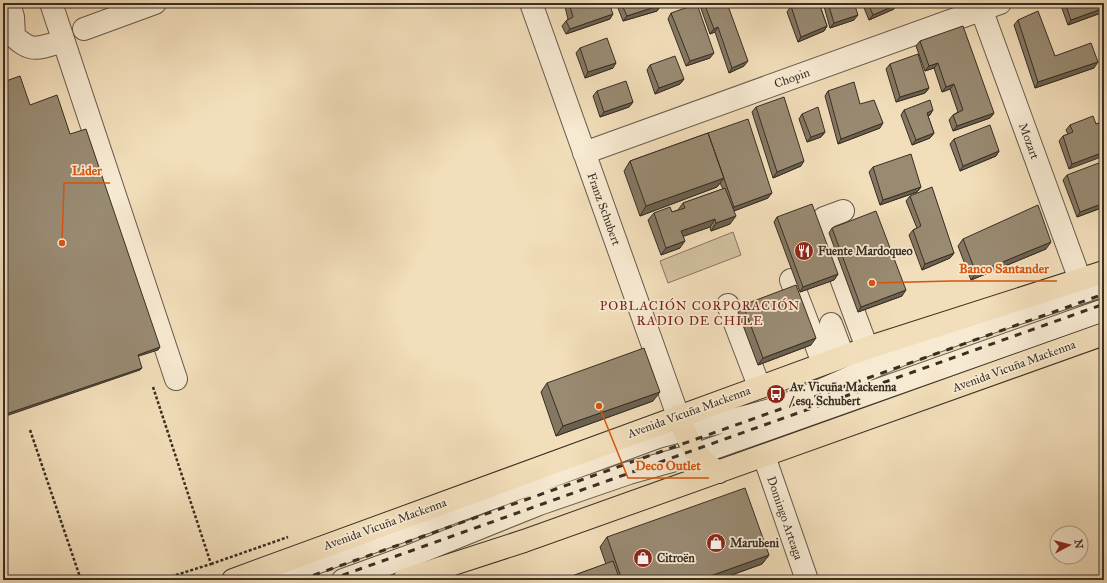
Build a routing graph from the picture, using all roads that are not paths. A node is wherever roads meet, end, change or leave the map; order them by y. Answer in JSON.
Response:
{"nodes":[{"id":1,"x":9,"y":3,"type":"edge"},
{"id":2,"x":51,"y":3,"type":"edge"},
{"id":3,"x":155,"y":3,"type":"edge"},
{"id":4,"x":531,"y":3,"type":"edge"},
{"id":5,"x":987,"y":5,"type":"edge"},
{"id":6,"x":123,"y":8,"type":"edge"},
{"id":7,"x":84,"y":29,"type":"dead end"},
{"id":8,"x":8,"y":32,"type":"edge"},
{"id":9,"x":63,"y":41,"type":"junction"},
{"id":10,"x":584,"y":153,"type":"junction"},
{"id":11,"x":843,"y":211,"type":"dead end"},
{"id":12,"x":1104,"y":272,"type":"edge"},
{"id":13,"x":791,"y":280,"type":"dead end"},
{"id":14,"x":1080,"y":280,"type":"junction"},
{"id":15,"x":1104,"y":285,"type":"edge"},
{"id":16,"x":728,"y":305,"type":"dead end"},
{"id":17,"x":1104,"y":310,"type":"edge"},
{"id":18,"x":831,"y":324,"type":"dead end"},
{"id":19,"x":1104,"y":334,"type":"edge"},
{"id":20,"x":867,"y":348,"type":"junction"},
{"id":21,"x":843,"y":356,"type":"junction"},
{"id":22,"x":823,"y":363,"type":"junction"},
{"id":23,"x":176,"y":379,"type":"dead end"},
{"id":24,"x":760,"y":386,"type":"junction"},
{"id":25,"x":888,"y":387,"type":"junction"},
{"id":26,"x":955,"y":388,"type":"junction"},
{"id":27,"x":681,"y":423,"type":"junction"},
{"id":28,"x":696,"y":454,"type":"junction"},
{"id":29,"x":764,"y":456,"type":"junction"},
{"id":30,"x":719,"y":472,"type":"junction"},
{"id":31,"x":417,"y":578,"type":"edge"},
{"id":32,"x":233,"y":580,"type":"edge"},
{"id":33,"x":269,"y":580,"type":"edge"},
{"id":34,"x":343,"y":580,"type":"edge"},
{"id":35,"x":807,"y":580,"type":"edge"}],
"edges":[{"from":1,"to":8,"type":"street"},
{"from":2,"to":9,"type":"street"},
{"from":3,"to":6,"type":"street"},
{"from":4,"to":10,"type":"street","name":"Franz Schubert"},
{"from":5,"to":10,"type":"street","name":"Chopin"},
{"from":5,"to":14,"type":"street","name":"Mozart"},
{"from":6,"to":7,"type":"street"},
{"from":8,"to":9,"type":"street"},
{"from":9,"to":23,"type":"street"},
{"from":10,"to":27,"type":"street","name":"Franz Schubert"},
{"from":11,"to":20,"type":"street"},
{"from":12,"to":14,"type":"main road","name":"Avenida Vicuña Mackenna"},
{"from":13,"to":22,"type":"street"},
{"from":14,"to":20,"type":"main road","name":"Avenida Vicuña Mackenna"},
{"from":15,"to":27,"type":"street"},
{"from":16,"to":24,"type":"street"},
{"from":17,"to":25,"type":"street"},
{"from":18,"to":21,"type":"street"},
{"from":19,"to":26,"type":"main road","name":"Avenida Vicuña Mackenna"},
{"from":20,"to":21,"type":"main road","name":"Avenida Vicuña Mackenna"},
{"from":21,"to":22,"type":"main road","name":"Avenida Vicuña Mackenna"},
{"from":22,"to":24,"type":"main road","name":"Avenida Vicuña Mackenna"},
{"from":24,"to":27,"type":"main road","name":"Avenida Vicuña Mackenna"},
{"from":25,"to":26,"type":"street"},
{"from":25,"to":28,"type":"street"},
{"from":26,"to":29,"type":"main road","name":"Avenida Vicuña Mackenna"},
{"from":27,"to":28,"type":"main road"},
{"from":27,"to":32,"type":"main road","name":"Avenida Vicuña Mackenna"},
{"from":27,"to":33,"type":"street"},
{"from":28,"to":30,"type":"main road"},
{"from":28,"to":34,"type":"street"},
{"from":29,"to":30,"type":"main road","name":"Avenida Vicuña Mackenna"},
{"from":29,"to":35,"type":"street","name":"Domingo Arteaga"},
{"from":30,"to":31,"type":"main road","name":"Avenida Vicuña Mackenna"}]}
